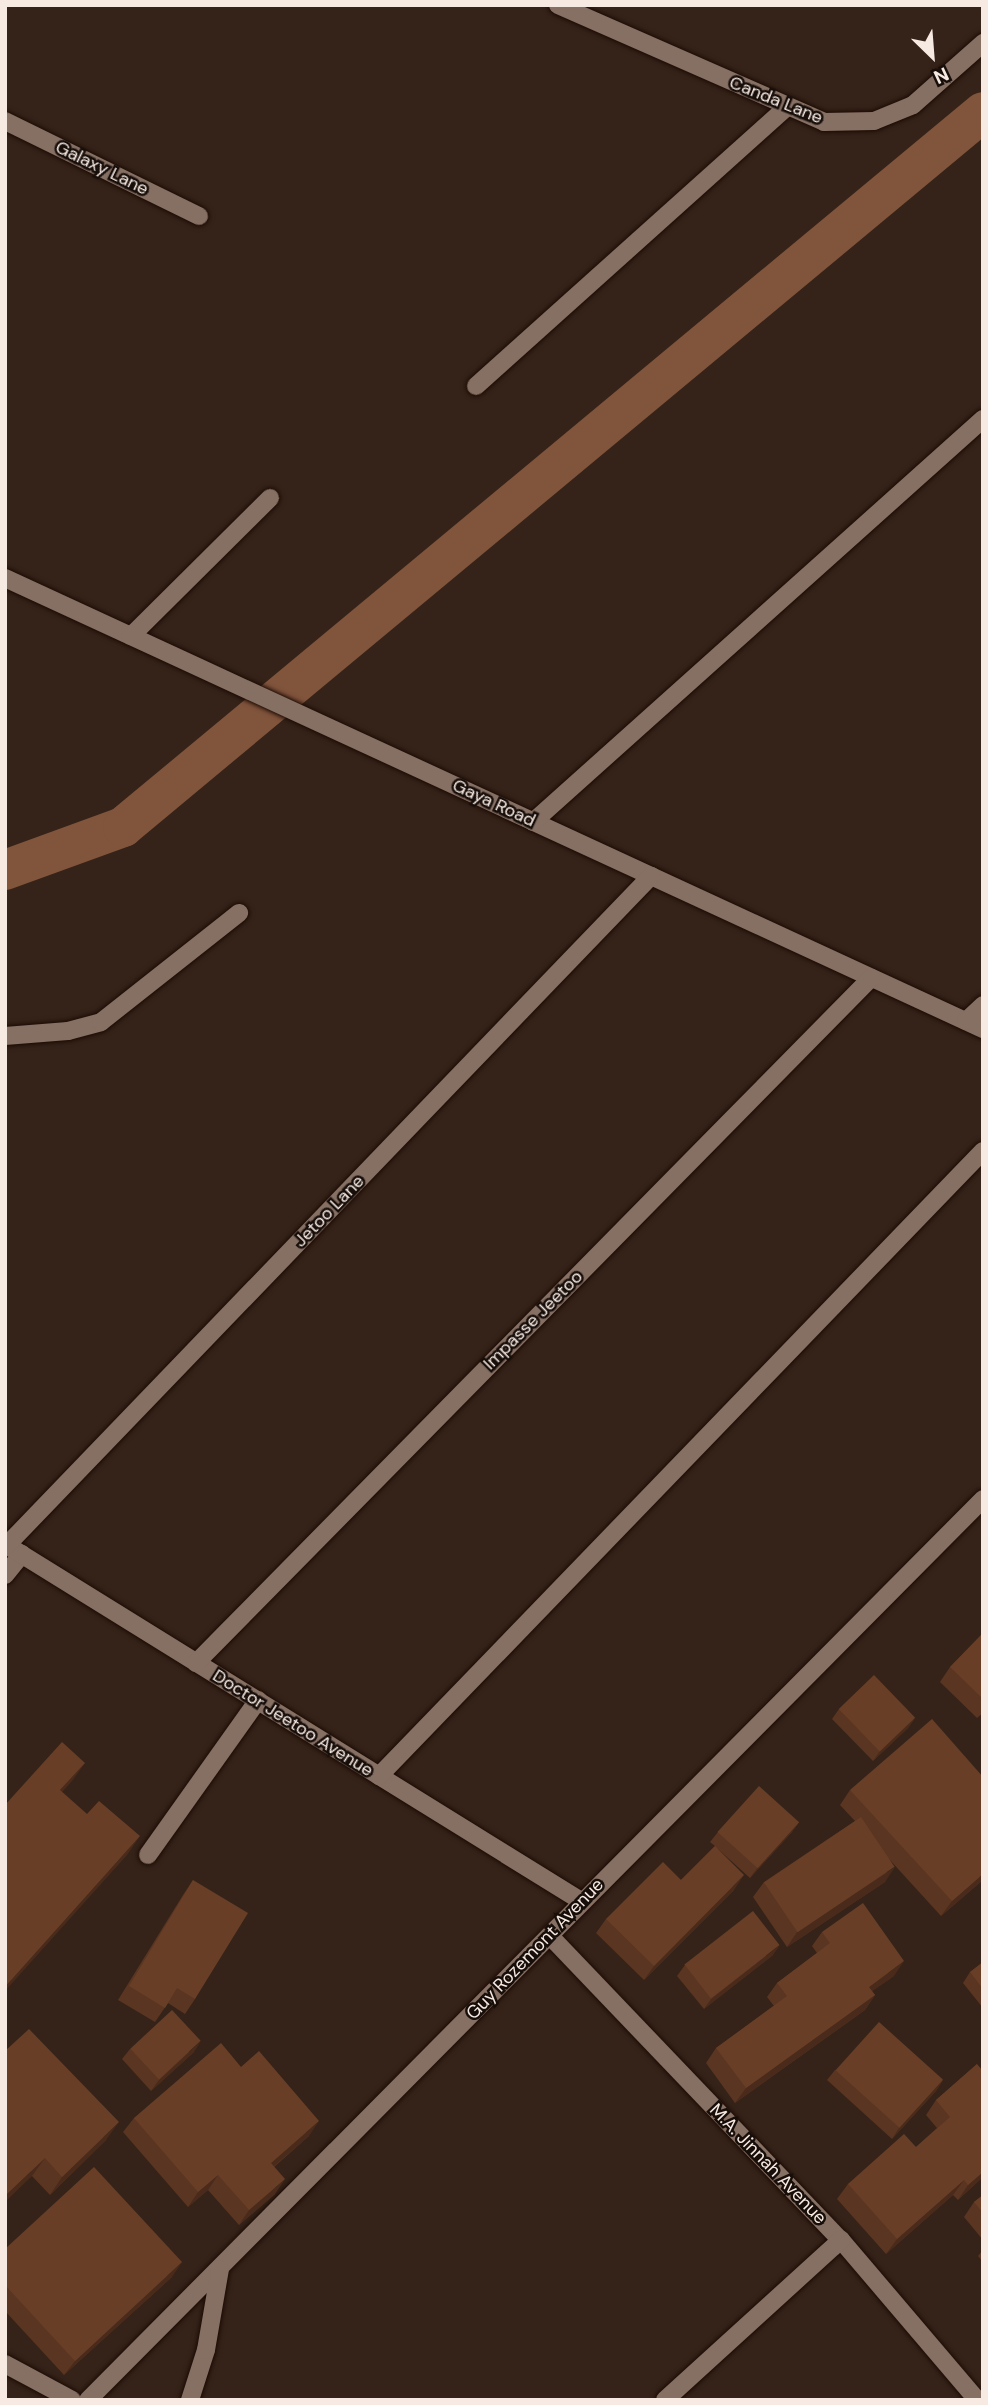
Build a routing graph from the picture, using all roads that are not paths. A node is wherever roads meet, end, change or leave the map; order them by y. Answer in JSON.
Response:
{"nodes":[{"id":1,"x":558,"y":5,"type":"edge"},
{"id":2,"x":983,"y":43,"type":"edge"},
{"id":3,"x":788,"y":106,"type":"junction"},
{"id":4,"x":5,"y":121,"type":"edge"},
{"id":5,"x":199,"y":216,"type":"dead end"},
{"id":6,"x":476,"y":386,"type":"dead end"},
{"id":7,"x":983,"y":419,"type":"edge"},
{"id":8,"x":270,"y":498,"type":"dead end"},
{"id":9,"x":5,"y":578,"type":"edge"},
{"id":10,"x":131,"y":636,"type":"junction"},
{"id":11,"x":533,"y":822,"type":"junction"},
{"id":12,"x":651,"y":876,"type":"junction"},
{"id":13,"x":239,"y":914,"type":"dead end"},
{"id":14,"x":871,"y":978,"type":"junction"},
{"id":15,"x":983,"y":1005,"type":"edge"},
{"id":16,"x":966,"y":1021,"type":"junction"},
{"id":17,"x":983,"y":1029,"type":"edge"},
{"id":18,"x":5,"y":1036,"type":"edge"},
{"id":19,"x":983,"y":1151,"type":"edge"},
{"id":20,"x":983,"y":1499,"type":"edge"},
{"id":21,"x":11,"y":1548,"type":"edge"},
{"id":22,"x":5,"y":1575,"type":"edge"},
{"id":23,"x":196,"y":1662,"type":"junction"},
{"id":24,"x":258,"y":1700,"type":"junction"},
{"id":25,"x":379,"y":1776,"type":"junction"},
{"id":26,"x":148,"y":1855,"type":"dead end"},
{"id":27,"x":581,"y":1901,"type":"junction"},
{"id":28,"x":550,"y":1936,"type":"junction"},
{"id":29,"x":841,"y":2240,"type":"junction"},
{"id":30,"x":220,"y":2269,"type":"junction"},
{"id":31,"x":5,"y":2364,"type":"edge"},
{"id":32,"x":72,"y":2400,"type":"edge"},
{"id":33,"x":88,"y":2400,"type":"edge"},
{"id":34,"x":190,"y":2400,"type":"edge"},
{"id":35,"x":665,"y":2400,"type":"edge"},
{"id":36,"x":977,"y":2400,"type":"edge"}],
"edges":[{"from":1,"to":3,"type":"street","name":"Canda Lane"},
{"from":2,"to":3,"type":"street","name":"Canda Lane"},
{"from":3,"to":6,"type":"street"},
{"from":4,"to":5,"type":"street","name":"Galaxy Lane"},
{"from":7,"to":11,"type":"street"},
{"from":8,"to":10,"type":"street"},
{"from":9,"to":10,"type":"street","name":"Gaya Road"},
{"from":10,"to":11,"type":"street","name":"Gaya Road"},
{"from":11,"to":12,"type":"street","name":"Gaya Road"},
{"from":12,"to":14,"type":"street","name":"Gaya Road"},
{"from":12,"to":21,"type":"street","name":"Jetoo Lane"},
{"from":13,"to":18,"type":"street"},
{"from":14,"to":16,"type":"street","name":"Gaya Road"},
{"from":14,"to":23,"type":"street","name":"Impasse Jeetoo"},
{"from":15,"to":16,"type":"street"},
{"from":16,"to":17,"type":"street","name":"Gaya Road"},
{"from":19,"to":25,"type":"street"},
{"from":20,"to":27,"type":"street","name":"Guy Rozemont Avenue"},
{"from":21,"to":22,"type":"street","name":"Jetoo Lane"},
{"from":21,"to":23,"type":"street","name":"Doctor Jeetoo Avenue"},
{"from":23,"to":24,"type":"street","name":"Doctor Jeetoo Avenue"},
{"from":24,"to":25,"type":"street","name":"Doctor Jeetoo Avenue"},
{"from":24,"to":26,"type":"street"},
{"from":25,"to":27,"type":"street","name":"Doctor Jeetoo Avenue"},
{"from":27,"to":28,"type":"street","name":"Guy Rozemont Avenue"},
{"from":28,"to":29,"type":"street","name":"M.A. Jinnah Avenue"},
{"from":28,"to":30,"type":"street","name":"Guy Rozemont Avenue"},
{"from":29,"to":35,"type":"street"},
{"from":29,"to":36,"type":"street","name":"M.A. Jinnah Avenue"},
{"from":30,"to":33,"type":"street","name":"Guy Rozemont Avenue"},
{"from":30,"to":34,"type":"street"},
{"from":31,"to":32,"type":"street"}]}
